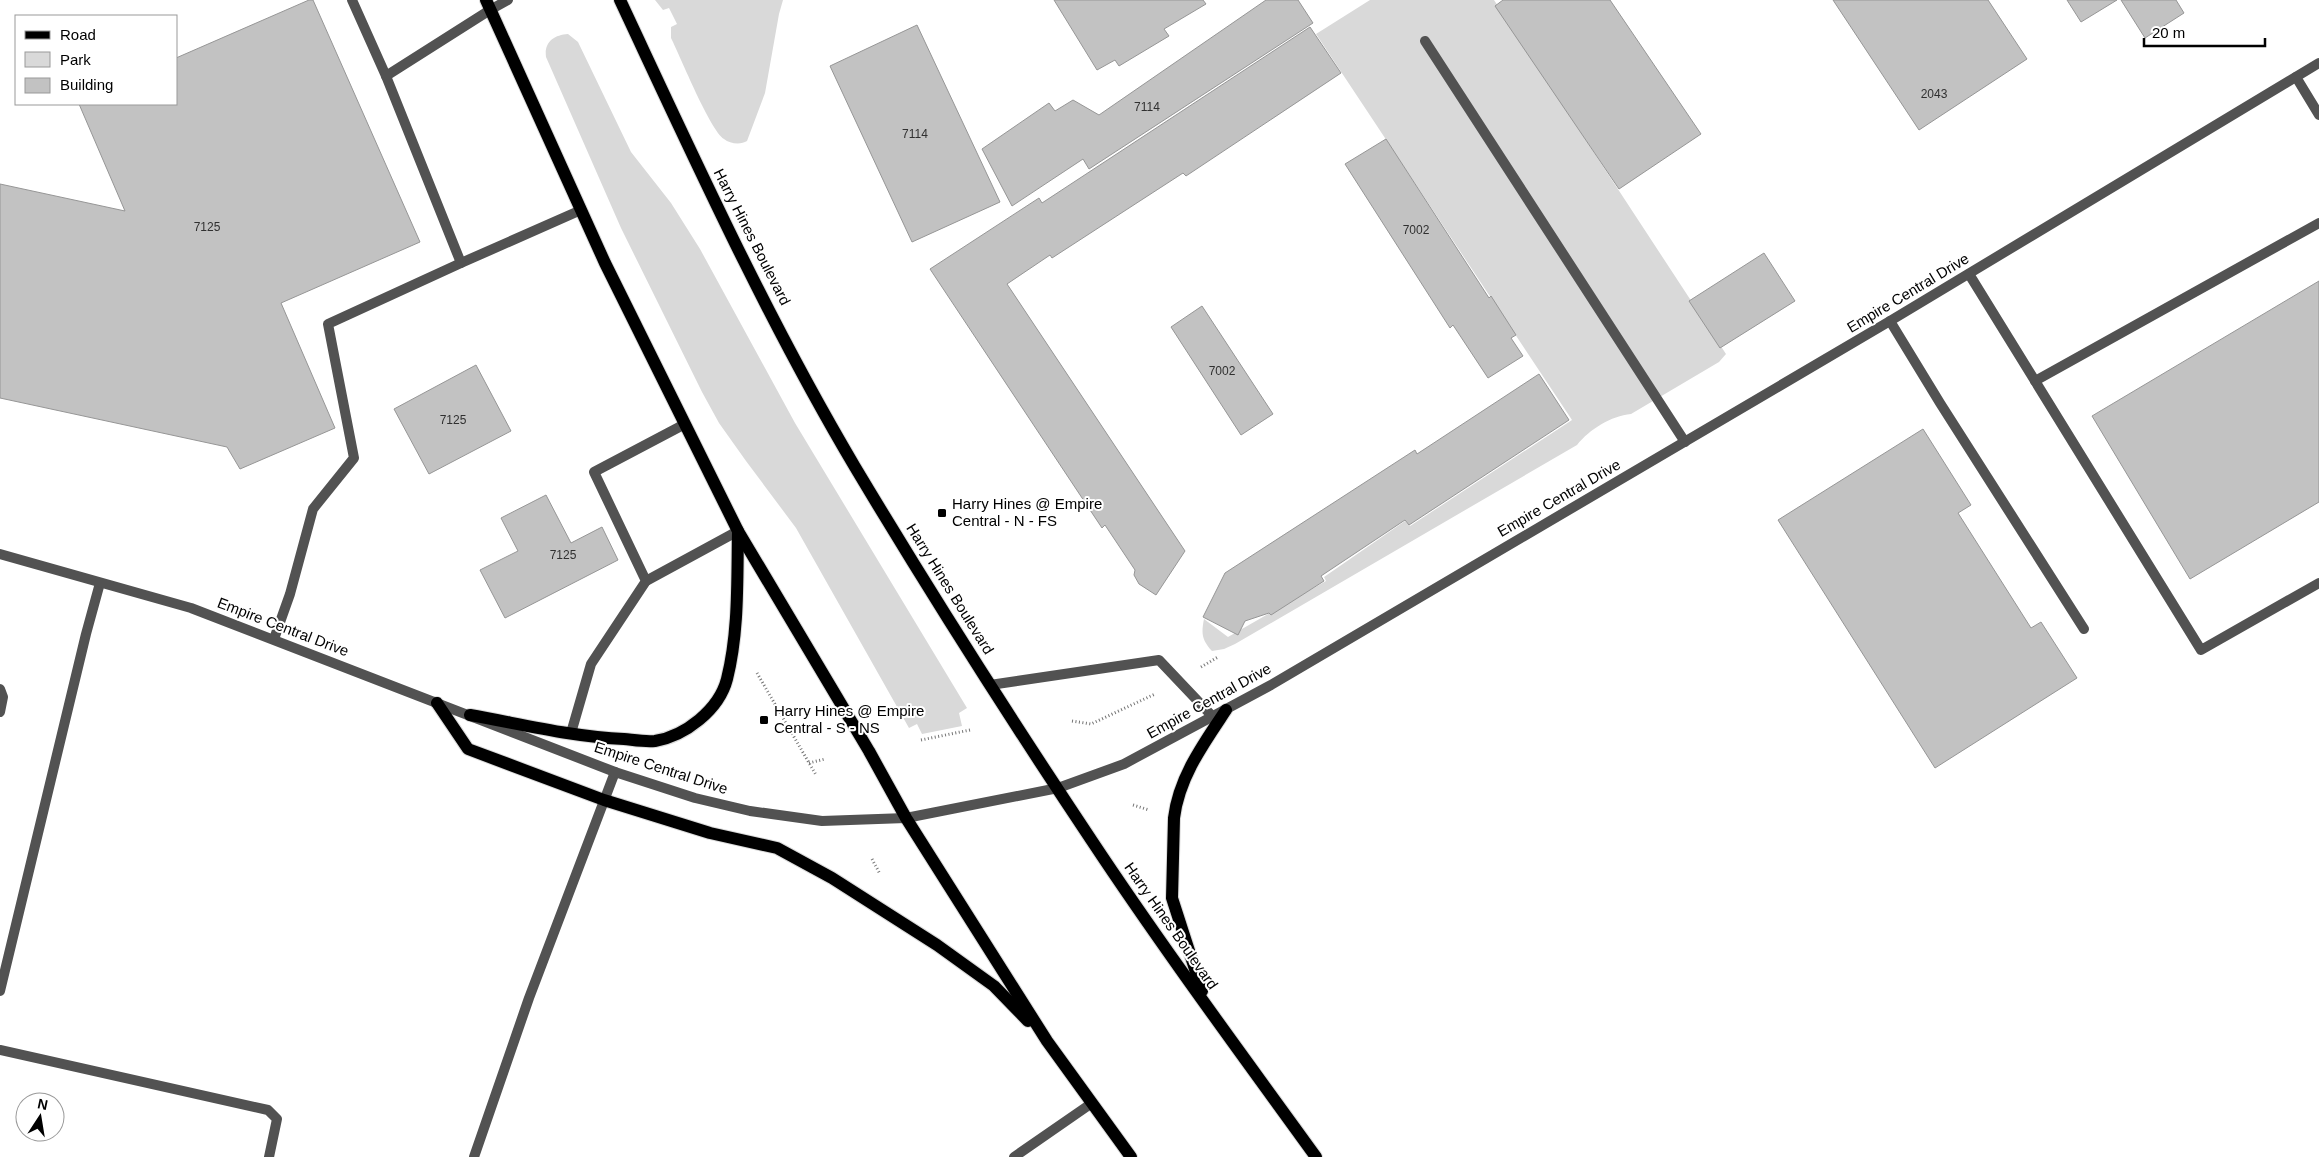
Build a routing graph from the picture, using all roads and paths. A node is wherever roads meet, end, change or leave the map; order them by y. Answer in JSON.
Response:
{"nodes":[{"id":1,"x":352,"y":0,"type":"edge"},
{"id":2,"x":508,"y":0,"type":"edge"},
{"id":3,"x":620,"y":0,"type":"edge"},
{"id":4,"x":488,"y":5,"type":"edge"},
{"id":5,"x":1426,"y":41,"type":"dead end"},
{"id":6,"x":2319,"y":63,"type":"edge"},
{"id":7,"x":386,"y":76,"type":"junction"},
{"id":8,"x":2296,"y":77,"type":"junction"},
{"id":9,"x":2319,"y":115,"type":"edge"},
{"id":10,"x":581,"y":210,"type":"junction"},
{"id":11,"x":2319,"y":223,"type":"edge"},
{"id":12,"x":461,"y":263,"type":"junction"},
{"id":13,"x":1970,"y":274,"type":"junction"},
{"id":14,"x":1890,"y":321,"type":"junction"},
{"id":15,"x":2035,"y":381,"type":"junction"},
{"id":16,"x":685,"y":424,"type":"junction"},
{"id":17,"x":1685,"y":442,"type":"junction"},
{"id":18,"x":738,"y":531,"type":"junction"},
{"id":19,"x":0,"y":554,"type":"edge"},
{"id":20,"x":646,"y":581,"type":"junction"},
{"id":21,"x":100,"y":582,"type":"junction"},
{"id":22,"x":2319,"y":583,"type":"edge"},
{"id":23,"x":2084,"y":629,"type":"dead end"},
{"id":24,"x":274,"y":639,"type":"junction"},
{"id":25,"x":1218,"y":657,"type":"dead end"},
{"id":26,"x":756,"y":672,"type":"dead end"},
{"id":27,"x":1179,"y":680,"type":"junction"},
{"id":28,"x":990,"y":685,"type":"junction"},
{"id":29,"x":0,"y":689,"type":"edge"},
{"id":30,"x":436,"y":703,"type":"junction"},
{"id":31,"x":1226,"y":710,"type":"junction"},
{"id":32,"x":0,"y":712,"type":"edge"},
{"id":33,"x":470,"y":715,"type":"junction"},
{"id":34,"x":1213,"y":717,"type":"junction"},
{"id":35,"x":1072,"y":721,"type":"dead end"},
{"id":36,"x":970,"y":730,"type":"dead end"},
{"id":37,"x":571,"y":733,"type":"junction"},
{"id":38,"x":921,"y":740,"type":"dead end"},
{"id":39,"x":825,"y":759,"type":"dead end"},
{"id":40,"x":809,"y":763,"type":"junction"},
{"id":41,"x":615,"y":772,"type":"junction"},
{"id":42,"x":816,"y":775,"type":"dead end"},
{"id":43,"x":1058,"y":788,"type":"junction"},
{"id":44,"x":604,"y":800,"type":"junction"},
{"id":45,"x":906,"y":818,"type":"junction"},
{"id":46,"x":0,"y":991,"type":"edge"},
{"id":47,"x":1205,"y":1003,"type":"junction"},
{"id":48,"x":1048,"y":1041,"type":"junction"},
{"id":49,"x":0,"y":1050,"type":"edge"},
{"id":50,"x":1092,"y":1103,"type":"junction"},
{"id":51,"x":269,"y":1157,"type":"edge"},
{"id":52,"x":474,"y":1157,"type":"edge"},
{"id":53,"x":1014,"y":1157,"type":"edge"},
{"id":54,"x":1131,"y":1157,"type":"edge"},
{"id":55,"x":1316,"y":1157,"type":"edge"}],
"edges":[{"from":1,"to":7,"type":"street"},
{"from":2,"to":4,"type":"street"},
{"from":3,"to":28,"type":"main road","name":"Harry Hines Boulevard"},
{"from":4,"to":7,"type":"street"},
{"from":4,"to":10,"type":"main road"},
{"from":5,"to":17,"type":"street"},
{"from":6,"to":8,"type":"street","name":"Empire Central Drive"},
{"from":7,"to":12,"type":"street"},
{"from":8,"to":9,"type":"street"},
{"from":8,"to":13,"type":"street","name":"Empire Central Drive"},
{"from":10,"to":12,"type":"street"},
{"from":10,"to":16,"type":"main road"},
{"from":11,"to":15,"type":"street"},
{"from":12,"to":24,"type":"street"},
{"from":13,"to":14,"type":"street","name":"Empire Central Drive"},
{"from":13,"to":15,"type":"street"},
{"from":14,"to":17,"type":"street","name":"Empire Central Drive"},
{"from":14,"to":23,"type":"street"},
{"from":15,"to":22,"type":"street"},
{"from":16,"to":18,"type":"main road"},
{"from":16,"to":20,"type":"street"},
{"from":17,"to":31,"type":"street","name":"Empire Central Drive"},
{"from":18,"to":20,"type":"street"},
{"from":18,"to":37,"type":"main road"},
{"from":18,"to":45,"type":"main road"},
{"from":19,"to":21,"type":"street","name":"Empire Central Drive"},
{"from":20,"to":37,"type":"street"},
{"from":21,"to":24,"type":"street","name":"Empire Central Drive"},
{"from":21,"to":46,"type":"street"},
{"from":24,"to":30,"type":"street","name":"Empire Central Drive"},
{"from":25,"to":27,"type":"path"},
{"from":26,"to":40,"type":"path"},
{"from":27,"to":28,"type":"street"},
{"from":27,"to":34,"type":"street"},
{"from":27,"to":35,"type":"path"},
{"from":28,"to":43,"type":"main road","name":"Harry Hines Boulevard"},
{"from":29,"to":32,"type":"street"},
{"from":30,"to":33,"type":"street","name":"Empire Central Drive"},
{"from":30,"to":44,"type":"main road"},
{"from":31,"to":34,"type":"street","name":"Empire Central Drive"},
{"from":31,"to":47,"type":"main road"},
{"from":33,"to":37,"type":"main road"},
{"from":33,"to":41,"type":"street","name":"Empire Central Drive"},
{"from":34,"to":43,"type":"street","name":"Empire Central Drive"},
{"from":36,"to":38,"type":"path"},
{"from":39,"to":40,"type":"path"},
{"from":40,"to":42,"type":"path"},
{"from":41,"to":44,"type":"street"},
{"from":41,"to":45,"type":"street","name":"Empire Central Drive"},
{"from":43,"to":45,"type":"street","name":"Empire Central Drive"},
{"from":43,"to":47,"type":"main road","name":"Harry Hines Boulevard"},
{"from":44,"to":48,"type":"main road"},
{"from":44,"to":52,"type":"street"},
{"from":45,"to":48,"type":"main road"},
{"from":47,"to":55,"type":"main road","name":"Harry Hines Boulevard"},
{"from":48,"to":50,"type":"main road"},
{"from":49,"to":51,"type":"street"},
{"from":50,"to":53,"type":"street"},
{"from":50,"to":54,"type":"main road"}]}
